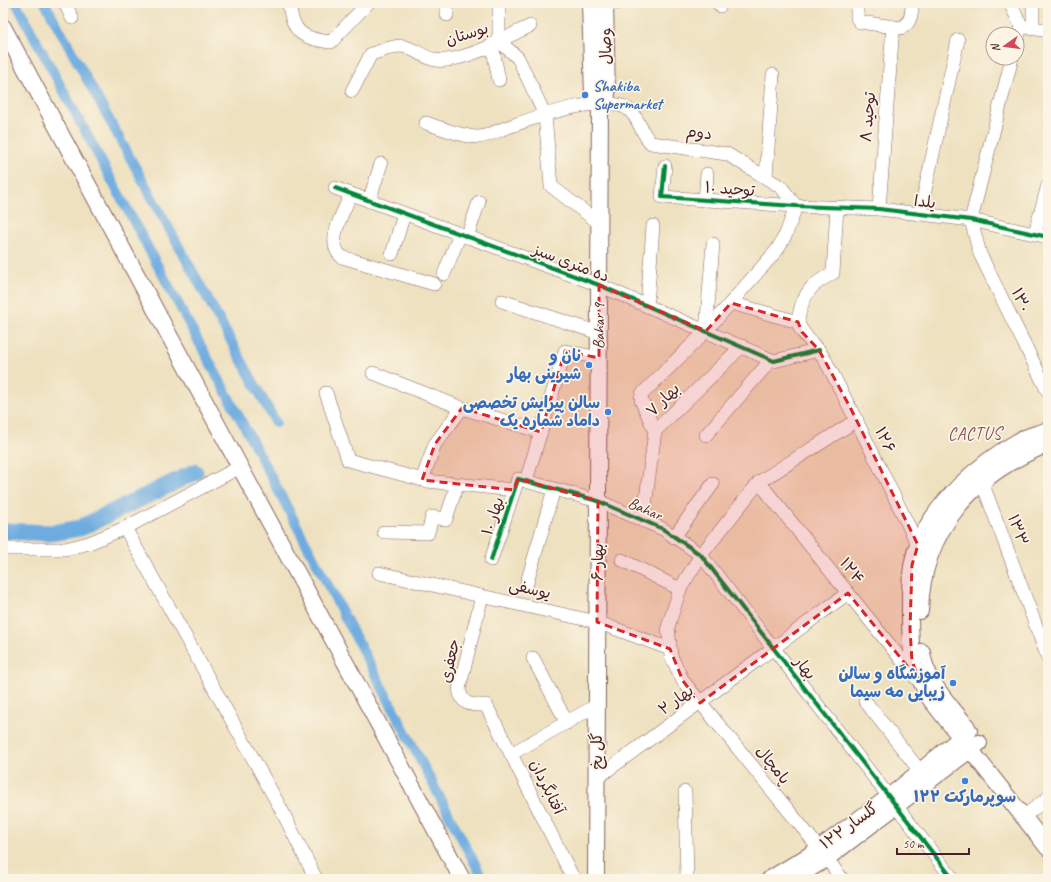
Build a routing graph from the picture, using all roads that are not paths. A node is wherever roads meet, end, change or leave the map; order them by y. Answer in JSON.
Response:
{"nodes":[{"id":1,"x":65,"y":3,"type":"edge"},
{"id":2,"x":289,"y":3,"type":"edge"},
{"id":3,"x":368,"y":3,"type":"edge"},
{"id":4,"x":499,"y":3,"type":"edge"},
{"id":5,"x":602,"y":3,"type":"edge"},
{"id":6,"x":857,"y":3,"type":"edge"},
{"id":7,"x":912,"y":3,"type":"edge"},
{"id":8,"x":1010,"y":3,"type":"edge"},
{"id":9,"x":1033,"y":3,"type":"edge"},
{"id":10,"x":72,"y":18,"type":"dead end"},
{"id":11,"x":530,"y":26,"type":"dead end"},
{"id":12,"x":3,"y":27,"type":"edge"},
{"id":13,"x":1027,"y":27,"type":"junction"},
{"id":14,"x":893,"y":28,"type":"junction"},
{"id":15,"x":1025,"y":30,"type":"edge"},
{"id":16,"x":1048,"y":31,"type":"edge"},
{"id":17,"x":958,"y":40,"type":"dead end"},
{"id":18,"x":496,"y":43,"type":"junction"},
{"id":19,"x":1010,"y":66,"type":"edge"},
{"id":20,"x":773,"y":75,"type":"dead end"},
{"id":21,"x":499,"y":80,"type":"dead end"},
{"id":22,"x":352,"y":91,"type":"dead end"},
{"id":23,"x":600,"y":103,"type":"junction"},
{"id":24,"x":545,"y":115,"type":"junction"},
{"id":25,"x":426,"y":123,"type":"dead end"},
{"id":26,"x":380,"y":164,"type":"dead end"},
{"id":27,"x":665,"y":166,"type":"dead end"},
{"id":28,"x":707,"y":174,"type":"dead end"},
{"id":29,"x":766,"y":177,"type":"junction"},
{"id":30,"x":1048,"y":185,"type":"edge"},
{"id":31,"x":335,"y":188,"type":"dead end"},
{"id":32,"x":352,"y":194,"type":"junction"},
{"id":33,"x":705,"y":200,"type":"junction"},
{"id":34,"x":369,"y":201,"type":"junction"},
{"id":35,"x":479,"y":202,"type":"dead end"},
{"id":36,"x":796,"y":206,"type":"junction"},
{"id":37,"x":837,"y":207,"type":"junction"},
{"id":38,"x":880,"y":209,"type":"junction"},
{"id":39,"x":920,"y":213,"type":"junction"},
{"id":40,"x":404,"y":214,"type":"junction"},
{"id":41,"x":971,"y":220,"type":"junction"},
{"id":42,"x":599,"y":223,"type":"junction"},
{"id":43,"x":653,"y":226,"type":"dead end"},
{"id":44,"x":1035,"y":233,"type":"junction"},
{"id":45,"x":463,"y":235,"type":"junction"},
{"id":46,"x":1048,"y":237,"type":"edge"},
{"id":47,"x":713,"y":244,"type":"dead end"},
{"id":48,"x":392,"y":254,"type":"dead end"},
{"id":49,"x":444,"y":274,"type":"dead end"},
{"id":50,"x":434,"y":284,"type":"dead end"},
{"id":51,"x":599,"y":285,"type":"junction"},
{"id":52,"x":502,"y":301,"type":"dead end"},
{"id":53,"x":731,"y":303,"type":"junction"},
{"id":54,"x":647,"y":306,"type":"junction"},
{"id":55,"x":798,"y":322,"type":"junction"},
{"id":56,"x":706,"y":331,"type":"junction"},
{"id":57,"x":599,"y":333,"type":"junction"},
{"id":58,"x":742,"y":346,"type":"junction"},
{"id":59,"x":819,"y":350,"type":"junction"},
{"id":60,"x":599,"y":358,"type":"junction"},
{"id":61,"x":771,"y":360,"type":"junction"},
{"id":62,"x":373,"y":373,"type":"dead end"},
{"id":63,"x":1048,"y":392,"type":"edge"},
{"id":64,"x":326,"y":393,"type":"dead end"},
{"id":65,"x":462,"y":408,"type":"junction"},
{"id":66,"x":857,"y":420,"type":"junction"},
{"id":67,"x":1048,"y":430,"type":"edge"},
{"id":68,"x":656,"y":431,"type":"junction"},
{"id":69,"x":541,"y":432,"type":"junction"},
{"id":70,"x":706,"y":435,"type":"dead end"},
{"id":71,"x":1048,"y":444,"type":"edge"},
{"id":72,"x":240,"y":467,"type":"junction"},
{"id":73,"x":422,"y":480,"type":"junction"},
{"id":74,"x":759,"y":482,"type":"junction"},
{"id":75,"x":982,"y":482,"type":"junction"},
{"id":76,"x":520,"y":483,"type":"junction"},
{"id":77,"x":713,"y":484,"type":"dead end"},
{"id":78,"x":457,"y":485,"type":"junction"},
{"id":79,"x":554,"y":489,"type":"junction"},
{"id":80,"x":598,"y":501,"type":"junction"},
{"id":81,"x":643,"y":521,"type":"junction"},
{"id":82,"x":125,"y":528,"type":"junction"},
{"id":83,"x":384,"y":532,"type":"dead end"},
{"id":84,"x":674,"y":537,"type":"junction"},
{"id":85,"x":918,"y":545,"type":"junction"},
{"id":86,"x":3,"y":549,"type":"edge"},
{"id":87,"x":701,"y":555,"type":"junction"},
{"id":88,"x":491,"y":560,"type":"dead end"},
{"id":89,"x":622,"y":560,"type":"dead end"},
{"id":90,"x":379,"y":573,"type":"dead end"},
{"id":91,"x":526,"y":586,"type":"dead end"},
{"id":92,"x":680,"y":589,"type":"junction"},
{"id":93,"x":848,"y":593,"type":"junction"},
{"id":94,"x":482,"y":596,"type":"junction"},
{"id":95,"x":597,"y":622,"type":"junction"},
{"id":96,"x":774,"y":648,"type":"junction"},
{"id":97,"x":670,"y":649,"type":"junction"},
{"id":98,"x":534,"y":658,"type":"dead end"},
{"id":99,"x":1048,"y":658,"type":"edge"},
{"id":100,"x":920,"y":682,"type":"junction"},
{"id":101,"x":865,"y":702,"type":"dead end"},
{"id":102,"x":700,"y":703,"type":"junction"},
{"id":103,"x":597,"y":705,"type":"junction"},
{"id":104,"x":567,"y":723,"type":"junction"},
{"id":105,"x":970,"y":740,"type":"junction"},
{"id":106,"x":512,"y":754,"type":"junction"},
{"id":107,"x":920,"y":771,"type":"junction"},
{"id":108,"x":597,"y":778,"type":"junction"},
{"id":109,"x":685,"y":792,"type":"dead end"},
{"id":110,"x":1048,"y":798,"type":"edge"},
{"id":111,"x":893,"y":802,"type":"junction"},
{"id":112,"x":1031,"y":811,"type":"junction"},
{"id":113,"x":1048,"y":833,"type":"edge"},
{"id":114,"x":1048,"y":848,"type":"edge"},
{"id":115,"x":822,"y":854,"type":"junction"},
{"id":116,"x":316,"y":879,"type":"edge"},
{"id":117,"x":462,"y":879,"type":"edge"},
{"id":118,"x":576,"y":879,"type":"edge"},
{"id":119,"x":596,"y":879,"type":"edge"},
{"id":120,"x":687,"y":879,"type":"edge"},
{"id":121,"x":770,"y":879,"type":"edge"},
{"id":122,"x":793,"y":879,"type":"edge"},
{"id":123,"x":842,"y":879,"type":"edge"},
{"id":124,"x":953,"y":879,"type":"edge"}],
"edges":[{"from":1,"to":10,"type":"street"},
{"from":2,"to":3,"type":"street"},
{"from":4,"to":18,"type":"street"},
{"from":5,"to":23,"type":"main road","name":"وصال"},
{"from":6,"to":14,"type":"street"},
{"from":7,"to":14,"type":"street"},
{"from":8,"to":13,"type":"street"},
{"from":9,"to":13,"type":"street"},
{"from":11,"to":18,"type":"street"},
{"from":12,"to":72,"type":"main road"},
{"from":13,"to":15,"type":"street"},
{"from":13,"to":16,"type":"street"},
{"from":14,"to":38,"type":"street","name":"توحید ۸"},
{"from":17,"to":39,"type":"street"},
{"from":18,"to":21,"type":"street"},
{"from":18,"to":22,"type":"street","name":"بوستان"},
{"from":18,"to":24,"type":"street","name":"بوستان"},
{"from":19,"to":41,"type":"street"},
{"from":20,"to":29,"type":"street"},
{"from":23,"to":24,"type":"street"},
{"from":23,"to":29,"type":"street","name":"دوم"},
{"from":23,"to":42,"type":"main road","name":"Bahar 9"},
{"from":24,"to":25,"type":"street"},
{"from":24,"to":42,"type":"street"},
{"from":26,"to":34,"type":"street"},
{"from":27,"to":33,"type":"street","name":"توحید ۱۰"},
{"from":28,"to":33,"type":"street"},
{"from":29,"to":36,"type":"street","name":"دوم"},
{"from":30,"to":44,"type":"street"},
{"from":31,"to":32,"type":"street","name":"ده متری سبز"},
{"from":32,"to":34,"type":"street","name":"ده متری سبز"},
{"from":32,"to":50,"type":"street"},
{"from":33,"to":36,"type":"street","name":"توحید ۱۰"},
{"from":34,"to":40,"type":"street","name":"ده متری سبز"},
{"from":35,"to":45,"type":"street"},
{"from":36,"to":37,"type":"street","name":"یلدا"},
{"from":36,"to":53,"type":"street"},
{"from":37,"to":38,"type":"street","name":"یلدا"},
{"from":37,"to":55,"type":"street"},
{"from":38,"to":39,"type":"street","name":"یلدا"},
{"from":39,"to":41,"type":"street","name":"یلدا"},
{"from":40,"to":45,"type":"street","name":"ده متری سبز"},
{"from":40,"to":48,"type":"street"},
{"from":41,"to":44,"type":"street","name":"یلدا"},
{"from":41,"to":63,"type":"street","name":"۱۳۰"},
{"from":42,"to":51,"type":"main road","name":"Bahar 9"},
{"from":43,"to":54,"type":"street"},
{"from":44,"to":46,"type":"street","name":"یلدا"},
{"from":45,"to":49,"type":"street"},
{"from":45,"to":51,"type":"street","name":"ده متری سبز"},
{"from":47,"to":56,"type":"street"},
{"from":51,"to":54,"type":"street","name":"ده متری سبز"},
{"from":51,"to":57,"type":"main road","name":"Bahar 9"},
{"from":52,"to":57,"type":"street"},
{"from":53,"to":55,"type":"street"},
{"from":53,"to":56,"type":"street"},
{"from":54,"to":56,"type":"street","name":"ده متری سبز"},
{"from":55,"to":59,"type":"street","name":"۱۲۶"},
{"from":56,"to":58,"type":"street","name":"ده متری سبز"},
{"from":56,"to":68,"type":"street"},
{"from":57,"to":60,"type":"main road","name":"Bahar 9"},
{"from":58,"to":61,"type":"street","name":"ده متری سبز"},
{"from":58,"to":68,"type":"street","name":"بهار ۷"},
{"from":59,"to":61,"type":"street"},
{"from":59,"to":66,"type":"street","name":"۱۲۶"},
{"from":60,"to":69,"type":"street","name":"بهار ۱۰"},
{"from":60,"to":80,"type":"main road","name":"Bahar 9"},
{"from":61,"to":70,"type":"street"},
{"from":62,"to":65,"type":"street"},
{"from":64,"to":73,"type":"street","name":"Bahar"},
{"from":65,"to":69,"type":"street"},
{"from":65,"to":73,"type":"street"},
{"from":66,"to":74,"type":"street","name":"پامچال"},
{"from":66,"to":85,"type":"street","name":"۱۲۶"},
{"from":67,"to":85,"type":"main road"},
{"from":68,"to":81,"type":"street","name":"بهار ۷"},
{"from":69,"to":76,"type":"street","name":"بهار ۱۰"},
{"from":71,"to":75,"type":"main road"},
{"from":72,"to":82,"type":"street"},
{"from":72,"to":117,"type":"main road"},
{"from":73,"to":78,"type":"street","name":"Bahar"},
{"from":74,"to":87,"type":"street","name":"پامچال"},
{"from":74,"to":93,"type":"street","name":"۱۲۴"},
{"from":75,"to":99,"type":"street","name":"۱۳۳"},
{"from":75,"to":105,"type":"main road"},
{"from":76,"to":78,"type":"street","name":"Bahar"},
{"from":76,"to":79,"type":"street","name":"Bahar"},
{"from":76,"to":88,"type":"street","name":"بهار ۱۰"},
{"from":77,"to":84,"type":"street"},
{"from":78,"to":83,"type":"street"},
{"from":79,"to":80,"type":"street","name":"Bahar"},
{"from":79,"to":91,"type":"street"},
{"from":80,"to":81,"type":"street","name":"Bahar"},
{"from":80,"to":95,"type":"main road","name":"بهار ۶"},
{"from":81,"to":84,"type":"street","name":"Bahar"},
{"from":82,"to":86,"type":"street"},
{"from":82,"to":116,"type":"street"},
{"from":84,"to":87,"type":"street","name":"Bahar"},
{"from":85,"to":100,"type":"main road"},
{"from":87,"to":92,"type":"street","name":"پامچال"},
{"from":87,"to":96,"type":"street","name":"بهار"},
{"from":89,"to":92,"type":"street"},
{"from":90,"to":94,"type":"street","name":"یوسفی"},
{"from":92,"to":97,"type":"street","name":"پامچال"},
{"from":93,"to":96,"type":"street","name":"بهار ۲"},
{"from":93,"to":100,"type":"street","name":"۱۲۴"},
{"from":94,"to":95,"type":"street","name":"یوسفی"},
{"from":94,"to":106,"type":"street","name":"جعفری"},
{"from":95,"to":97,"type":"street","name":"یوسفی"},
{"from":95,"to":103,"type":"main road","name":"گل یخ"},
{"from":96,"to":102,"type":"street","name":"بهار ۲"},
{"from":96,"to":111,"type":"street","name":"بهار"},
{"from":97,"to":102,"type":"street","name":"پامچال"},
{"from":98,"to":104,"type":"street"},
{"from":100,"to":105,"type":"main road"},
{"from":101,"to":107,"type":"street"},
{"from":102,"to":108,"type":"street","name":"بهار ۲"},
{"from":102,"to":115,"type":"street","name":"پامچال"},
{"from":103,"to":104,"type":"street","name":"آفتابگردان"},
{"from":103,"to":108,"type":"main road","name":"گل یخ"},
{"from":104,"to":106,"type":"street","name":"آفتابگردان"},
{"from":105,"to":107,"type":"main road","name":"گلسار ۱۲۲"},
{"from":105,"to":111,"type":"main road","name":"گلسار ۱۲۲"},
{"from":105,"to":112,"type":"main road"},
{"from":105,"to":114,"type":"main road"},
{"from":106,"to":118,"type":"street","name":"آفتابگردان"},
{"from":107,"to":111,"type":"main road","name":"گلسار ۱۲۲"},
{"from":108,"to":119,"type":"main road","name":"گل یخ"},
{"from":109,"to":120,"type":"street"},
{"from":110,"to":112,"type":"street"},
{"from":111,"to":115,"type":"main road","name":"گلسار ۱۲۲"},
{"from":111,"to":124,"type":"street","name":"بهار"},
{"from":112,"to":113,"type":"main road"},
{"from":115,"to":121,"type":"main road","name":"گلسار ۱۲۲"},
{"from":115,"to":122,"type":"main road","name":"گلسار ۱۲۲"},
{"from":115,"to":123,"type":"street","name":"پامچال"}]}
